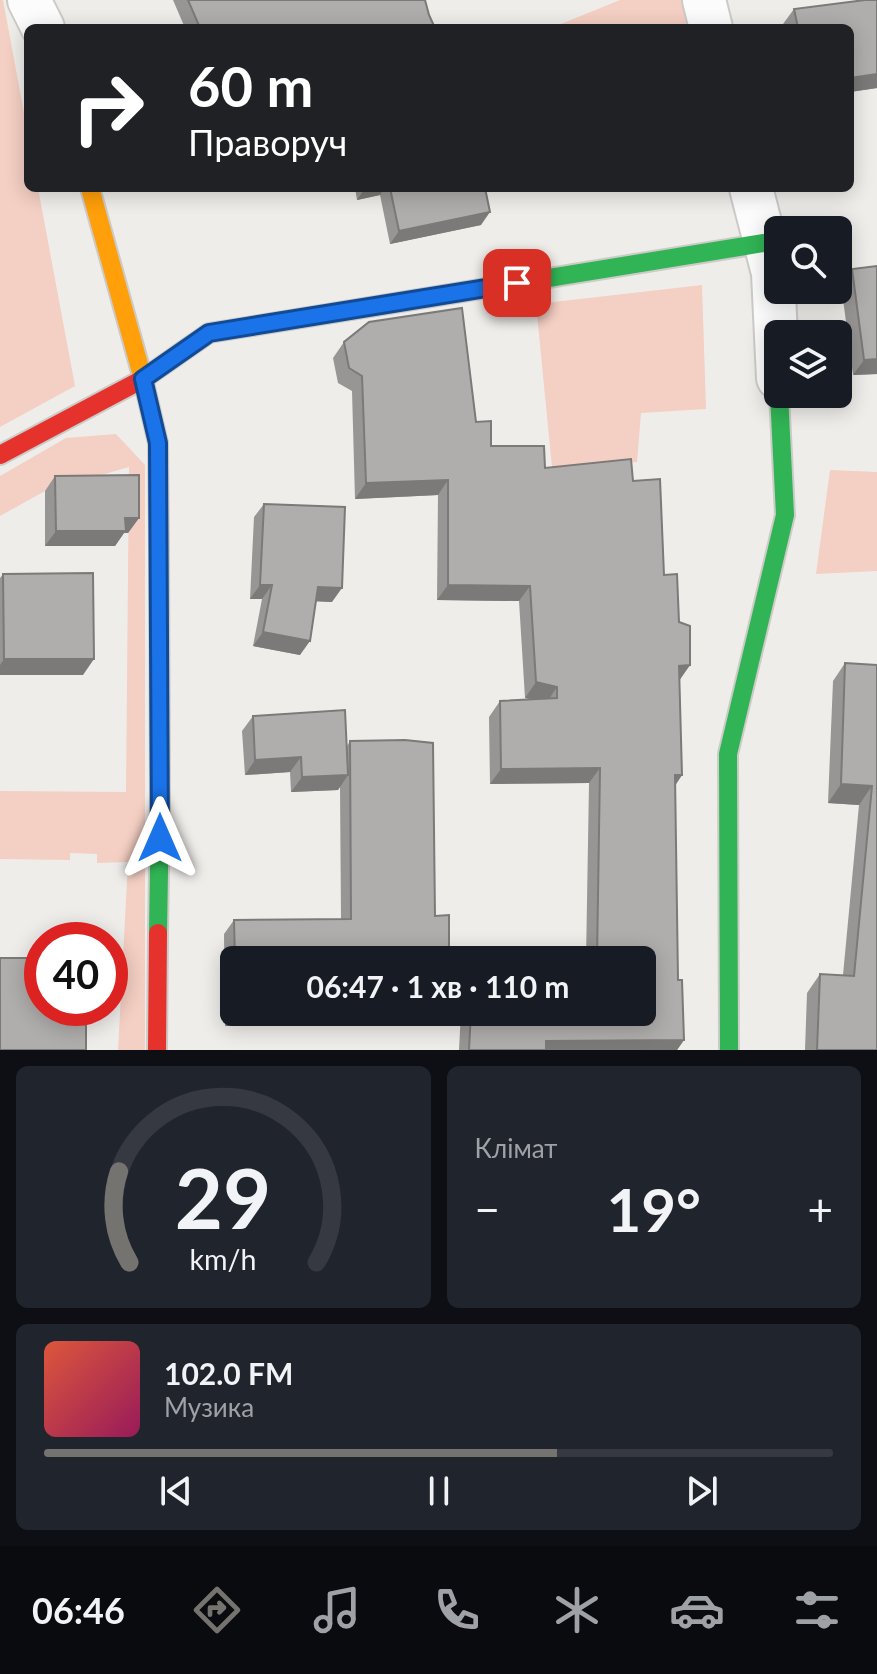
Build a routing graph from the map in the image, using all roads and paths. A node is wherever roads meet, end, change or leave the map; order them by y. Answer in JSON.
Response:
{"nodes":[{"id":1,"x":29,"y":0,"type":"edge"},
{"id":2,"x":704,"y":0,"type":"edge"},
{"id":3,"x":41,"y":24,"type":"edge"},
{"id":4,"x":710,"y":24,"type":"edge"},
{"id":5,"x":91,"y":192,"type":"edge"},
{"id":6,"x":752,"y":192,"type":"edge"},
{"id":7,"x":764,"y":243,"type":"joint"},
{"id":8,"x":143,"y":379,"type":"junction"},
{"id":9,"x":780,"y":408,"type":"edge"},
{"id":10,"x":0,"y":455,"type":"edge"},
{"id":11,"x":157,"y":1050,"type":"edge"},
{"id":12,"x":729,"y":1050,"type":"edge"}],
"edges":[{"from":1,"to":3,"type":"street"},
{"from":2,"to":4,"type":"street"},
{"from":5,"to":8,"type":"street"},
{"from":6,"to":7,"type":"street"},
{"from":7,"to":8,"type":"street"},
{"from":8,"to":10,"type":"street"},
{"from":8,"to":11,"type":"street"},
{"from":9,"to":12,"type":"street"}]}
